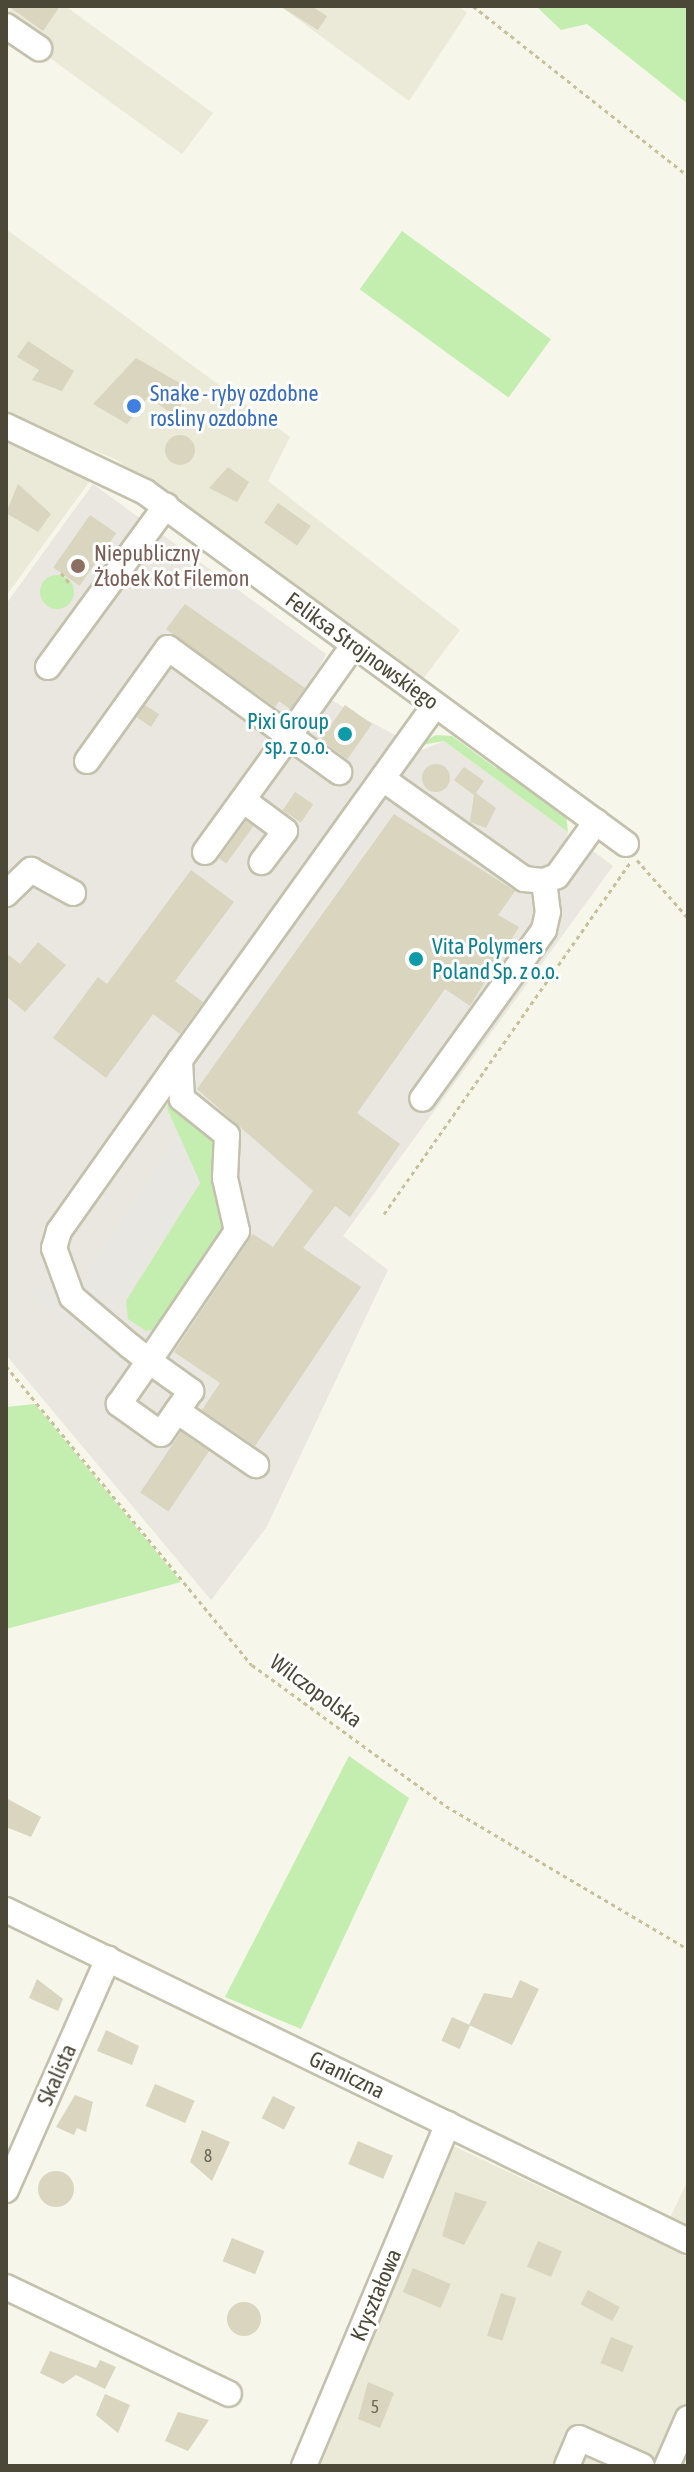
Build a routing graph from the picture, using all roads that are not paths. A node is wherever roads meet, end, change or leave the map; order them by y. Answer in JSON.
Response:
{"nodes":[{"id":1,"x":6,"y":26,"type":"edge"},
{"id":2,"x":39,"y":48,"type":"dead end"},
{"id":3,"x":6,"y":426,"type":"edge"},
{"id":4,"x":166,"y":506,"type":"junction"},
{"id":5,"x":353,"y":646,"type":"junction"},
{"id":6,"x":48,"y":667,"type":"dead end"},
{"id":7,"x":435,"y":705,"type":"junction"},
{"id":8,"x":289,"y":736,"type":"junction"},
{"id":9,"x":87,"y":761,"type":"dead end"},
{"id":10,"x":339,"y":772,"type":"dead end"},
{"id":11,"x":383,"y":779,"type":"junction"},
{"id":12,"x":243,"y":800,"type":"junction"},
{"id":13,"x":596,"y":822,"type":"junction"},
{"id":14,"x":626,"y":844,"type":"dead end"},
{"id":15,"x":205,"y":852,"type":"dead end"},
{"id":16,"x":262,"y":862,"type":"dead end"},
{"id":17,"x":544,"y":881,"type":"junction"},
{"id":18,"x":73,"y":893,"type":"dead end"},
{"id":19,"x":6,"y":894,"type":"edge"},
{"id":20,"x":180,"y":1060,"type":"junction"},
{"id":21,"x":422,"y":1099,"type":"dead end"},
{"id":22,"x":149,"y":1361,"type":"junction"},
{"id":23,"x":177,"y":1411,"type":"junction"},
{"id":24,"x":256,"y":1465,"type":"dead end"},
{"id":25,"x":6,"y":1910,"type":"edge"},
{"id":26,"x":108,"y":1959,"type":"junction"},
{"id":27,"x":448,"y":2124,"type":"junction"},
{"id":28,"x":6,"y":2190,"type":"edge"},
{"id":29,"x":688,"y":2241,"type":"edge"},
{"id":30,"x":6,"y":2287,"type":"edge"},
{"id":31,"x":229,"y":2394,"type":"dead end"},
{"id":32,"x":688,"y":2418,"type":"edge"},
{"id":33,"x":304,"y":2466,"type":"edge"},
{"id":34,"x":567,"y":2466,"type":"edge"},
{"id":35,"x":642,"y":2466,"type":"edge"},
{"id":36,"x":667,"y":2466,"type":"edge"}],
"edges":[{"from":1,"to":2,"type":"street"},
{"from":3,"to":4,"type":"street","name":"Feliksa Strojnowskiego"},
{"from":4,"to":5,"type":"street","name":"Feliksa Strojnowskiego"},
{"from":4,"to":6,"type":"street"},
{"from":5,"to":7,"type":"street","name":"Feliksa Strojnowskiego"},
{"from":5,"to":8,"type":"street"},
{"from":7,"to":11,"type":"street"},
{"from":7,"to":13,"type":"street","name":"Feliksa Strojnowskiego"},
{"from":8,"to":9,"type":"street"},
{"from":8,"to":10,"type":"street"},
{"from":8,"to":12,"type":"street"},
{"from":11,"to":17,"type":"street"},
{"from":11,"to":20,"type":"street"},
{"from":12,"to":15,"type":"street"},
{"from":12,"to":16,"type":"street"},
{"from":13,"to":14,"type":"street","name":"Feliksa Strojnowskiego"},
{"from":13,"to":17,"type":"street"},
{"from":17,"to":21,"type":"street"},
{"from":18,"to":19,"type":"street"},
{"from":20,"to":22,"type":"street"},
{"from":20,"to":22,"type":"street"},
{"from":22,"to":23,"type":"street"},
{"from":22,"to":23,"type":"street"},
{"from":23,"to":24,"type":"street"},
{"from":25,"to":26,"type":"street","name":"Graniczna"},
{"from":26,"to":27,"type":"street","name":"Graniczna"},
{"from":26,"to":28,"type":"street","name":"Skalista"},
{"from":27,"to":29,"type":"street","name":"Graniczna"},
{"from":27,"to":33,"type":"street","name":"Kryształowa"},
{"from":30,"to":31,"type":"street"},
{"from":32,"to":36,"type":"street"},
{"from":34,"to":35,"type":"street"}]}
